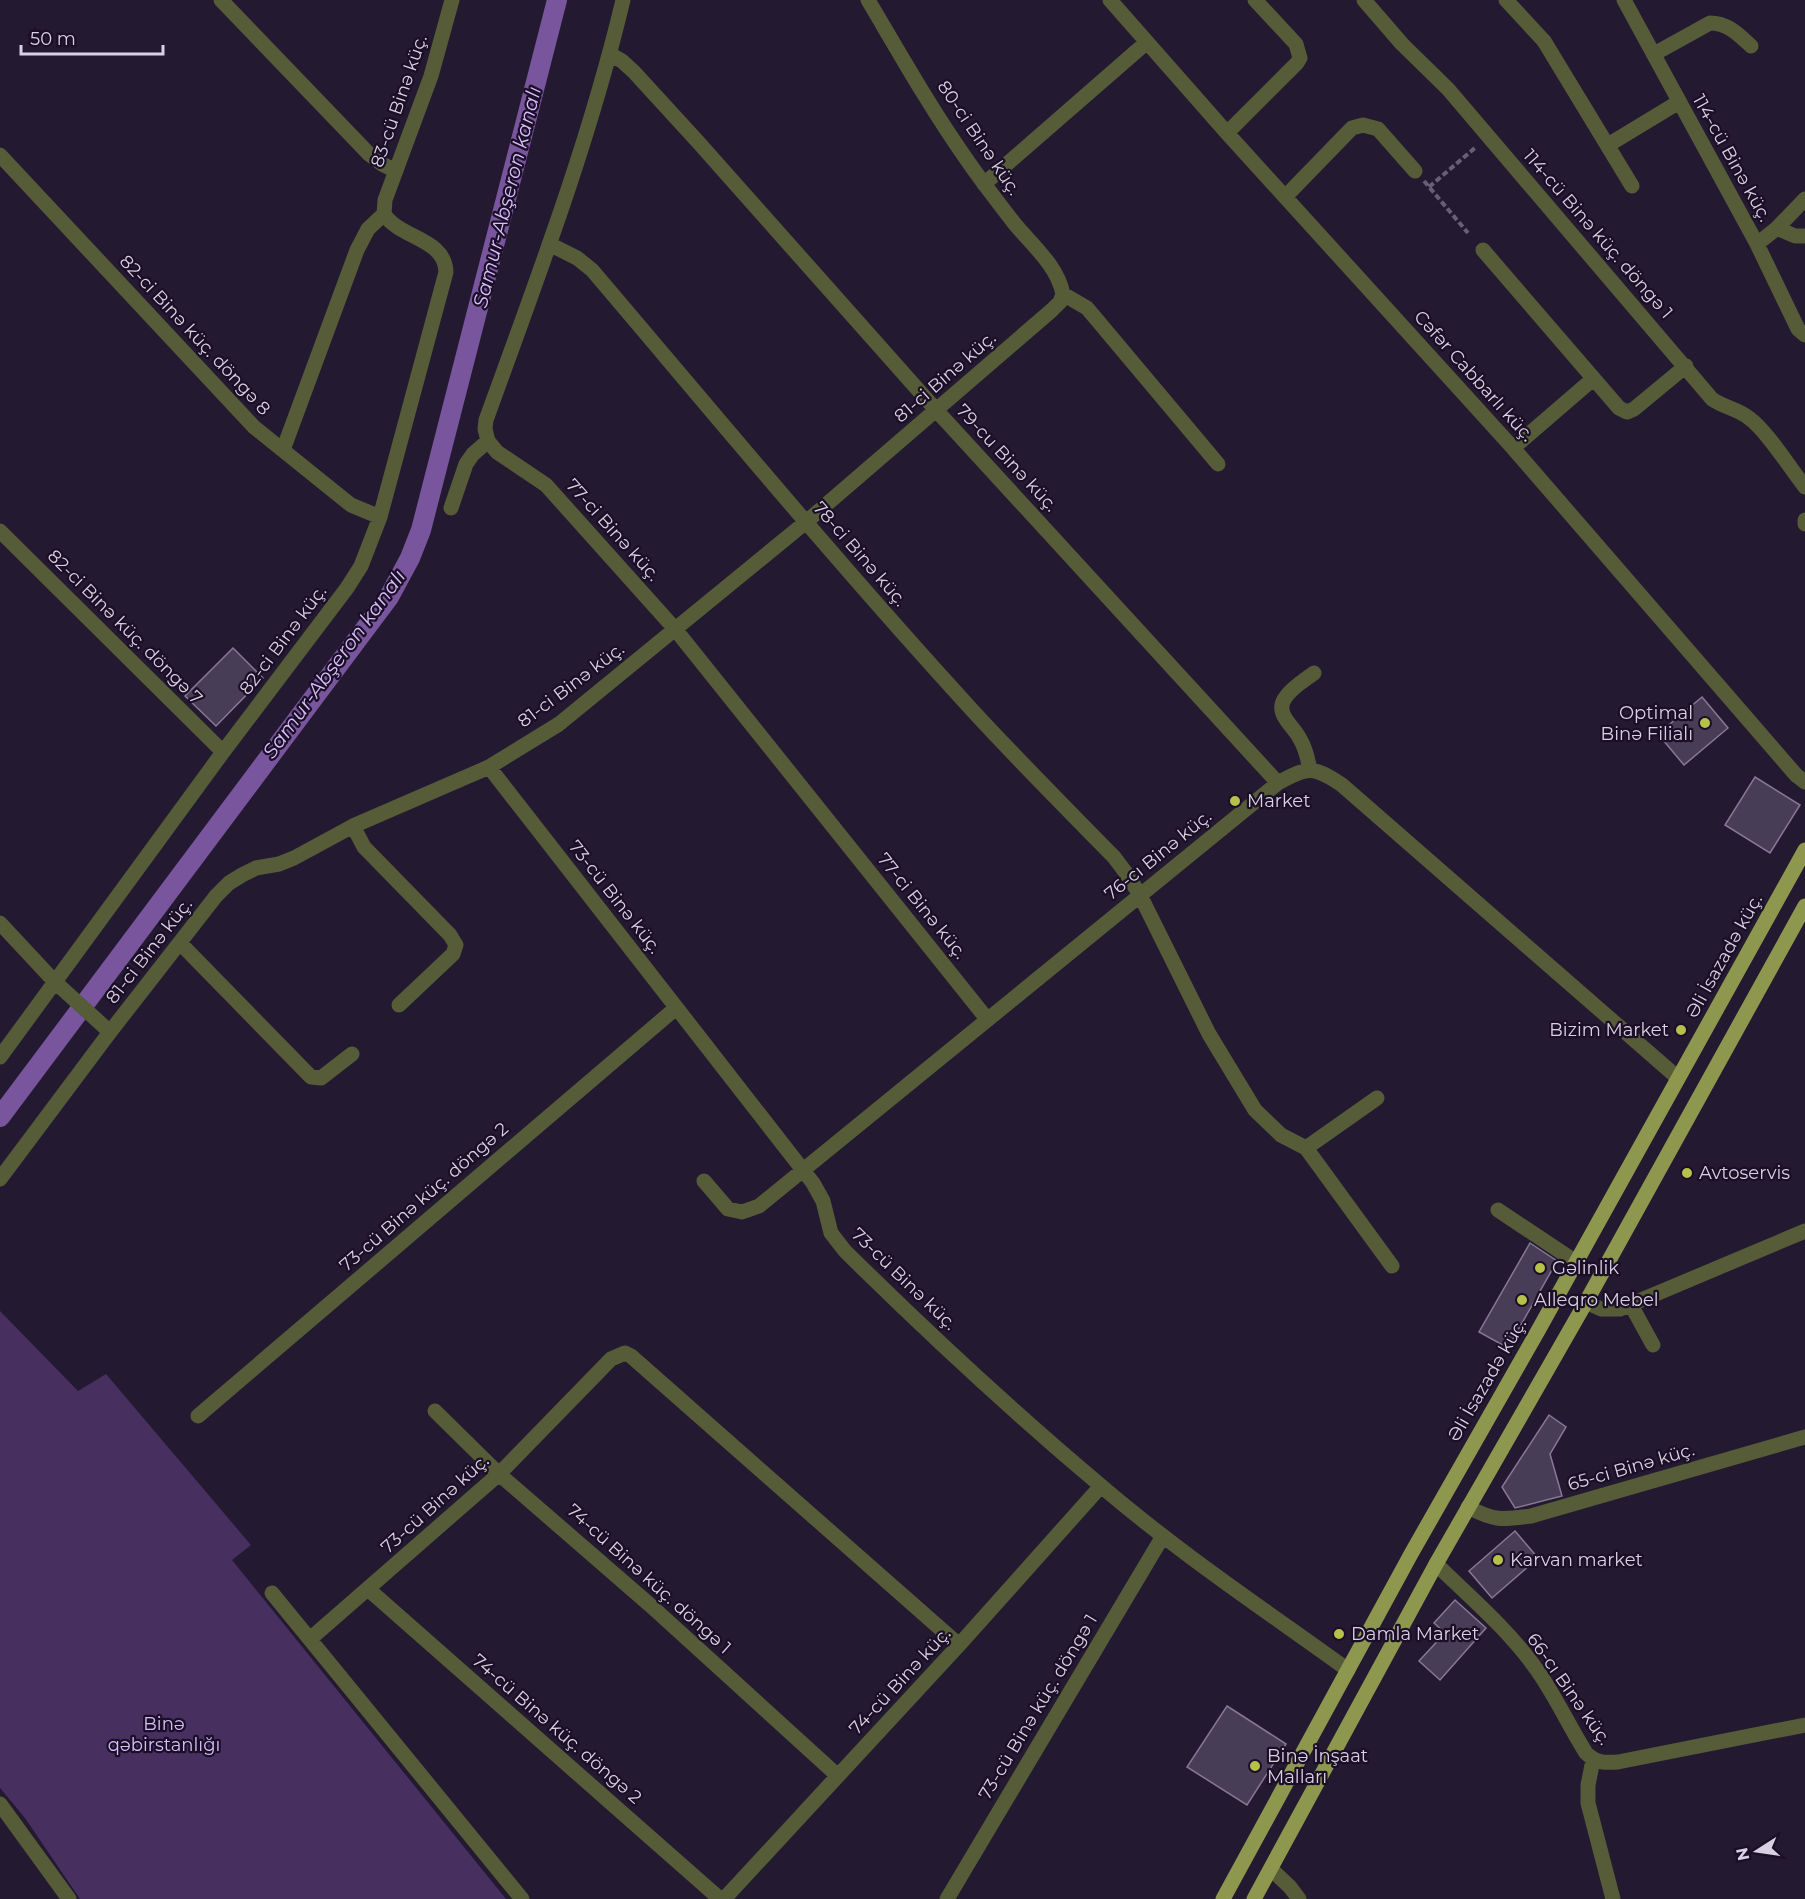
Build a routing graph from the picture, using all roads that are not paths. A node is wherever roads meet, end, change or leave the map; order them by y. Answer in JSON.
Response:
{"nodes":[{"id":1,"x":221,"y":0,"type":"edge"},
{"id":2,"x":452,"y":0,"type":"edge"},
{"id":3,"x":623,"y":0,"type":"edge"},
{"id":4,"x":868,"y":0,"type":"edge"},
{"id":5,"x":1110,"y":0,"type":"edge"},
{"id":6,"x":1255,"y":0,"type":"edge"},
{"id":7,"x":1364,"y":0,"type":"edge"},
{"id":8,"x":1506,"y":0,"type":"edge"},
{"id":9,"x":1624,"y":0,"type":"edge"},
{"id":10,"x":1147,"y":42,"type":"junction"},
{"id":11,"x":1751,"y":46,"type":"dead end"},
{"id":12,"x":610,"y":54,"type":"junction"},
{"id":13,"x":1654,"y":54,"type":"junction"},
{"id":14,"x":1679,"y":102,"type":"junction"},
{"id":15,"x":1227,"y":133,"type":"junction"},
{"id":16,"x":1608,"y":145,"type":"junction"},
{"id":17,"x":0,"y":155,"type":"edge"},
{"id":18,"x":396,"y":171,"type":"junction"},
{"id":19,"x":1415,"y":171,"type":"road end"},
{"id":20,"x":984,"y":184,"type":"junction"},
{"id":21,"x":1632,"y":186,"type":"dead end"},
{"id":22,"x":1285,"y":197,"type":"junction"},
{"id":23,"x":1805,"y":200,"type":"edge"},
{"id":24,"x":384,"y":214,"type":"junction"},
{"id":25,"x":1777,"y":228,"type":"junction"},
{"id":26,"x":1805,"y":236,"type":"edge"},
{"id":27,"x":549,"y":244,"type":"junction"},
{"id":28,"x":1757,"y":244,"type":"junction"},
{"id":29,"x":1484,"y":250,"type":"dead end"},
{"id":30,"x":1063,"y":294,"type":"junction"},
{"id":31,"x":1805,"y":335,"type":"edge"},
{"id":32,"x":1686,"y":366,"type":"junction"},
{"id":33,"x":1593,"y":379,"type":"junction"},
{"id":34,"x":936,"y":410,"type":"junction"},
{"id":35,"x":488,"y":441,"type":"junction"},
{"id":36,"x":1513,"y":448,"type":"junction"},
{"id":37,"x":283,"y":450,"type":"junction"},
{"id":38,"x":1218,"y":464,"type":"dead end"},
{"id":39,"x":1805,"y":487,"type":"edge"},
{"id":40,"x":450,"y":508,"type":"dead end"},
{"id":41,"x":380,"y":518,"type":"junction"},
{"id":42,"x":806,"y":522,"type":"junction"},
{"id":43,"x":0,"y":531,"type":"edge"},
{"id":44,"x":675,"y":628,"type":"junction"},
{"id":45,"x":1314,"y":673,"type":"dead end"},
{"id":46,"x":223,"y":752,"type":"junction"},
{"id":47,"x":489,"y":766,"type":"junction"},
{"id":48,"x":1310,"y":770,"type":"junction"},
{"id":49,"x":1805,"y":782,"type":"edge"},
{"id":50,"x":1278,"y":783,"type":"junction"},
{"id":51,"x":352,"y":826,"type":"junction"},
{"id":52,"x":1805,"y":850,"type":"edge"},
{"id":53,"x":1140,"y":895,"type":"junction"},
{"id":54,"x":1805,"y":906,"type":"edge"},
{"id":55,"x":0,"y":923,"type":"edge"},
{"id":56,"x":180,"y":943,"type":"junction"},
{"id":57,"x":55,"y":982,"type":"junction"},
{"id":58,"x":399,"y":1005,"type":"dead end"},
{"id":59,"x":676,"y":1008,"type":"junction"},
{"id":60,"x":987,"y":1019,"type":"junction"},
{"id":61,"x":110,"y":1032,"type":"junction"},
{"id":62,"x":352,"y":1054,"type":"dead end"},
{"id":63,"x":0,"y":1057,"type":"edge"},
{"id":64,"x":1678,"y":1078,"type":"junction"},
{"id":65,"x":1377,"y":1098,"type":"dead end"},
{"id":66,"x":1306,"y":1148,"type":"junction"},
{"id":67,"x":802,"y":1170,"type":"junction"},
{"id":68,"x":0,"y":1179,"type":"edge"},
{"id":69,"x":704,"y":1181,"type":"dead end"},
{"id":70,"x":1498,"y":1210,"type":"dead end"},
{"id":71,"x":1805,"y":1231,"type":"edge"},
{"id":72,"x":1576,"y":1262,"type":"junction"},
{"id":73,"x":1392,"y":1266,"type":"dead end"},
{"id":74,"x":1586,"y":1302,"type":"junction"},
{"id":75,"x":1631,"y":1305,"type":"junction"},
{"id":76,"x":1653,"y":1345,"type":"dead end"},
{"id":77,"x":1515,"y":1370,"type":"junction"},
{"id":78,"x":1538,"y":1385,"type":"junction"},
{"id":79,"x":435,"y":1411,"type":"dead end"},
{"id":80,"x":198,"y":1416,"type":"dead end"},
{"id":81,"x":1805,"y":1437,"type":"edge"},
{"id":82,"x":499,"y":1473,"type":"junction"},
{"id":83,"x":1101,"y":1486,"type":"junction"},
{"id":84,"x":1468,"y":1507,"type":"junction"},
{"id":85,"x":1163,"y":1536,"type":"junction"},
{"id":86,"x":1436,"y":1564,"type":"junction"},
{"id":87,"x":368,"y":1589,"type":"junction"},
{"id":88,"x":272,"y":1593,"type":"dead end"},
{"id":89,"x":310,"y":1639,"type":"junction"},
{"id":90,"x":959,"y":1645,"type":"junction"},
{"id":91,"x":1348,"y":1670,"type":"junction"},
{"id":92,"x":1805,"y":1725,"type":"edge"},
{"id":93,"x":1593,"y":1760,"type":"junction"},
{"id":94,"x":838,"y":1776,"type":"junction"},
{"id":95,"x":0,"y":1804,"type":"edge"},
{"id":96,"x":1271,"y":1869,"type":"junction"},
{"id":97,"x":69,"y":1899,"type":"edge"},
{"id":98,"x":522,"y":1899,"type":"edge"},
{"id":99,"x":720,"y":1899,"type":"edge"},
{"id":100,"x":724,"y":1899,"type":"edge"},
{"id":101,"x":946,"y":1899,"type":"edge"},
{"id":102,"x":1223,"y":1899,"type":"edge"},
{"id":103,"x":1254,"y":1899,"type":"edge"},
{"id":104,"x":1299,"y":1899,"type":"edge"},
{"id":105,"x":1613,"y":1899,"type":"edge"}],
"edges":[{"from":1,"to":18,"type":"street"},
{"from":2,"to":18,"type":"street","name":"83-cü Binə küç."},
{"from":3,"to":12,"type":"street"},
{"from":4,"to":20,"type":"street","name":"80-ci Binə küç."},
{"from":5,"to":10,"type":"street","name":"Cəfər Cabbarlı küç."},
{"from":6,"to":15,"type":"street"},
{"from":7,"to":32,"type":"street","name":"114-cü Binə küç. döngə 1"},
{"from":8,"to":16,"type":"street"},
{"from":9,"to":13,"type":"street","name":"114-cü Binə küç."},
{"from":10,"to":15,"type":"street","name":"Cəfər Cabbarlı küç."},
{"from":10,"to":20,"type":"street"},
{"from":11,"to":13,"type":"street"},
{"from":12,"to":27,"type":"street"},
{"from":12,"to":34,"type":"street","name":"79-cu Binə küç."},
{"from":13,"to":14,"type":"street","name":"114-cü Binə küç."},
{"from":14,"to":16,"type":"street"},
{"from":14,"to":28,"type":"street","name":"114-cü Binə küç."},
{"from":15,"to":22,"type":"street","name":"Cəfər Cabbarlı küç."},
{"from":16,"to":21,"type":"street"},
{"from":17,"to":37,"type":"street","name":"82-ci Binə küç. döngə 8"},
{"from":18,"to":24,"type":"street","name":"83-cü Binə küç."},
{"from":19,"to":22,"type":"street"},
{"from":20,"to":30,"type":"street","name":"80-ci Binə küç."},
{"from":22,"to":36,"type":"street","name":"Cəfər Cabbarlı küç."},
{"from":23,"to":25,"type":"street"},
{"from":24,"to":37,"type":"street"},
{"from":24,"to":41,"type":"street","name":"82-ci Binə küç."},
{"from":25,"to":26,"type":"street"},
{"from":25,"to":28,"type":"street"},
{"from":27,"to":35,"type":"street"},
{"from":27,"to":42,"type":"street","name":"78-ci Binə küç."},
{"from":28,"to":31,"type":"street","name":"114-cü Binə küç."},
{"from":29,"to":33,"type":"street"},
{"from":30,"to":34,"type":"street","name":"81-ci Binə küç."},
{"from":30,"to":38,"type":"street"},
{"from":32,"to":33,"type":"street"},
{"from":32,"to":39,"type":"street","name":"114-cü Binə küç. döngə 1"},
{"from":33,"to":36,"type":"street"},
{"from":34,"to":42,"type":"street","name":"81-ci Binə küç."},
{"from":34,"to":50,"type":"street","name":"79-cu Binə küç."},
{"from":35,"to":40,"type":"street"},
{"from":35,"to":44,"type":"street","name":"77-ci Binə küç."},
{"from":36,"to":49,"type":"street","name":"Cəfər Cabbarlı küç."},
{"from":37,"to":41,"type":"street","name":"82-ci Binə küç. döngə 8"},
{"from":41,"to":46,"type":"street","name":"82-ci Binə küç."},
{"from":42,"to":44,"type":"street","name":"81-ci Binə küç."},
{"from":42,"to":53,"type":"street","name":"78-ci Binə küç."},
{"from":43,"to":46,"type":"street","name":"82-ci Binə küç. döngə 7"},
{"from":44,"to":47,"type":"street","name":"81-ci Binə küç."},
{"from":44,"to":60,"type":"street","name":"77-ci Binə küç."},
{"from":45,"to":48,"type":"street"},
{"from":46,"to":57,"type":"street","name":"82-ci Binə küç."},
{"from":47,"to":51,"type":"street","name":"81-ci Binə küç."},
{"from":47,"to":59,"type":"street","name":"73-cü Binə küç."},
{"from":48,"to":50,"type":"street","name":"76-cı Binə küç."},
{"from":48,"to":64,"type":"street"},
{"from":50,"to":53,"type":"street","name":"76-cı Binə küç."},
{"from":51,"to":56,"type":"street","name":"81-ci Binə küç."},
{"from":51,"to":58,"type":"street"},
{"from":52,"to":64,"type":"main road","name":"Əli İsazadə küç."},
{"from":53,"to":60,"type":"street","name":"76-cı Binə küç."},
{"from":53,"to":66,"type":"street","name":"78-ci Binə küç."},
{"from":54,"to":74,"type":"main road"},
{"from":55,"to":57,"type":"street"},
{"from":56,"to":61,"type":"street","name":"81-ci Binə küç."},
{"from":56,"to":62,"type":"street"},
{"from":57,"to":61,"type":"street"},
{"from":57,"to":63,"type":"street","name":"82-ci Binə küç."},
{"from":59,"to":67,"type":"street","name":"73-cü Binə küç."},
{"from":59,"to":80,"type":"street","name":"73-cü Binə küç. döngə 2"},
{"from":60,"to":67,"type":"street","name":"76-cı Binə küç."},
{"from":61,"to":68,"type":"street","name":"81-ci Binə küç."},
{"from":64,"to":72,"type":"main road","name":"Əli İsazadə küç."},
{"from":65,"to":66,"type":"street"},
{"from":66,"to":73,"type":"street"},
{"from":67,"to":69,"type":"street","name":"76-cı Binə küç."},
{"from":67,"to":83,"type":"street","name":"73-cü Binə küç."},
{"from":70,"to":72,"type":"street"},
{"from":71,"to":75,"type":"street"},
{"from":72,"to":77,"type":"main road","name":"Əli İsazadə küç."},
{"from":74,"to":75,"type":"street"},
{"from":74,"to":78,"type":"main road"},
{"from":75,"to":76,"type":"street"},
{"from":77,"to":78,"type":"main road"},
{"from":77,"to":91,"type":"main road","name":"Əli İsazadə küç."},
{"from":78,"to":84,"type":"main road"},
{"from":79,"to":82,"type":"street","name":"74-cü Binə küç. döngə 1"},
{"from":81,"to":84,"type":"street","name":"65-ci Binə küç."},
{"from":82,"to":87,"type":"street","name":"73-cü Binə küç."},
{"from":82,"to":90,"type":"street","name":"73-cü Binə küç."},
{"from":82,"to":94,"type":"street","name":"74-cü Binə küç. döngə 1"},
{"from":83,"to":85,"type":"street","name":"73-cü Binə küç."},
{"from":83,"to":90,"type":"street","name":"74-cü Binə küç."},
{"from":84,"to":86,"type":"main road"},
{"from":85,"to":91,"type":"street","name":"73-cü Binə küç."},
{"from":85,"to":101,"type":"street","name":"73-cü Binə küç. döngə 1"},
{"from":86,"to":93,"type":"street","name":"66-cı Binə küç."},
{"from":86,"to":96,"type":"main road"},
{"from":87,"to":89,"type":"street","name":"73-cü Binə küç."},
{"from":87,"to":99,"type":"street","name":"74-cü Binə küç. döngə 2"},
{"from":88,"to":89,"type":"street"},
{"from":89,"to":98,"type":"street"},
{"from":90,"to":94,"type":"street","name":"74-cü Binə küç."},
{"from":91,"to":102,"type":"main road","name":"Əli İsazadə küç."},
{"from":92,"to":93,"type":"street","name":"66-cı Binə küç."},
{"from":93,"to":105,"type":"street"},
{"from":94,"to":100,"type":"street","name":"74-cü Binə küç."},
{"from":95,"to":97,"type":"street"},
{"from":96,"to":103,"type":"main road"},
{"from":96,"to":104,"type":"street"}]}
